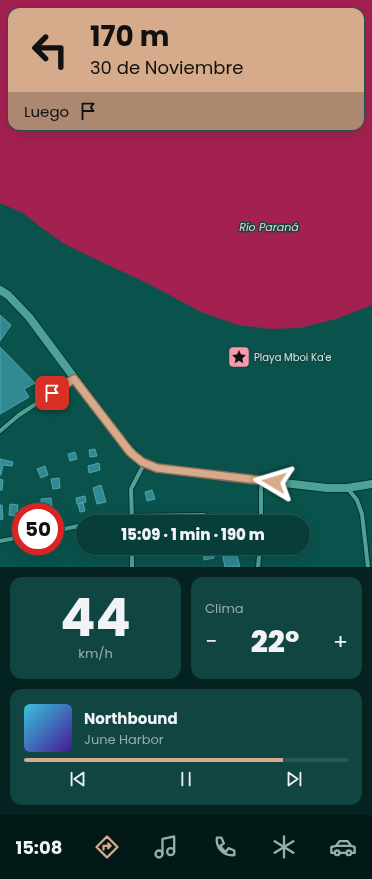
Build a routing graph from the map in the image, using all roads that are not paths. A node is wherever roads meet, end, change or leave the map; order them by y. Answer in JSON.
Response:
{"nodes":[{"id":1,"x":0,"y":290,"type":"edge"},
{"id":2,"x":74,"y":379,"type":"junction"},
{"id":3,"x":0,"y":431,"type":"edge"},
{"id":4,"x":144,"y":464,"type":"junction"},
{"id":5,"x":261,"y":480,"type":"junction"},
{"id":6,"x":372,"y":484,"type":"edge"},
{"id":7,"x":348,"y":488,"type":"junction"},
{"id":8,"x":132,"y":515,"type":"edge"},
{"id":9,"x":261,"y":515,"type":"edge"},
{"id":10,"x":76,"y":526,"type":"edge"},
{"id":11,"x":64,"y":529,"type":"edge"},
{"id":12,"x":12,"y":539,"type":"edge"},
{"id":13,"x":0,"y":541,"type":"edge"},
{"id":14,"x":132,"y":555,"type":"edge"},
{"id":15,"x":259,"y":555,"type":"edge"},
{"id":16,"x":132,"y":567,"type":"edge"},
{"id":17,"x":258,"y":567,"type":"edge"},
{"id":18,"x":368,"y":567,"type":"edge"}],
"edges":[{"from":1,"to":2,"type":"main road"},
{"from":2,"to":3,"type":"street"},
{"from":2,"to":4,"type":"main road"},
{"from":4,"to":5,"type":"main road"},
{"from":4,"to":8,"type":"street"},
{"from":5,"to":7,"type":"main road"},
{"from":5,"to":9,"type":"street"},
{"from":6,"to":7,"type":"main road"},
{"from":7,"to":18,"type":"street"},
{"from":10,"to":11,"type":"street"},
{"from":12,"to":13,"type":"street"},
{"from":14,"to":16,"type":"street"},
{"from":15,"to":17,"type":"street"}]}
